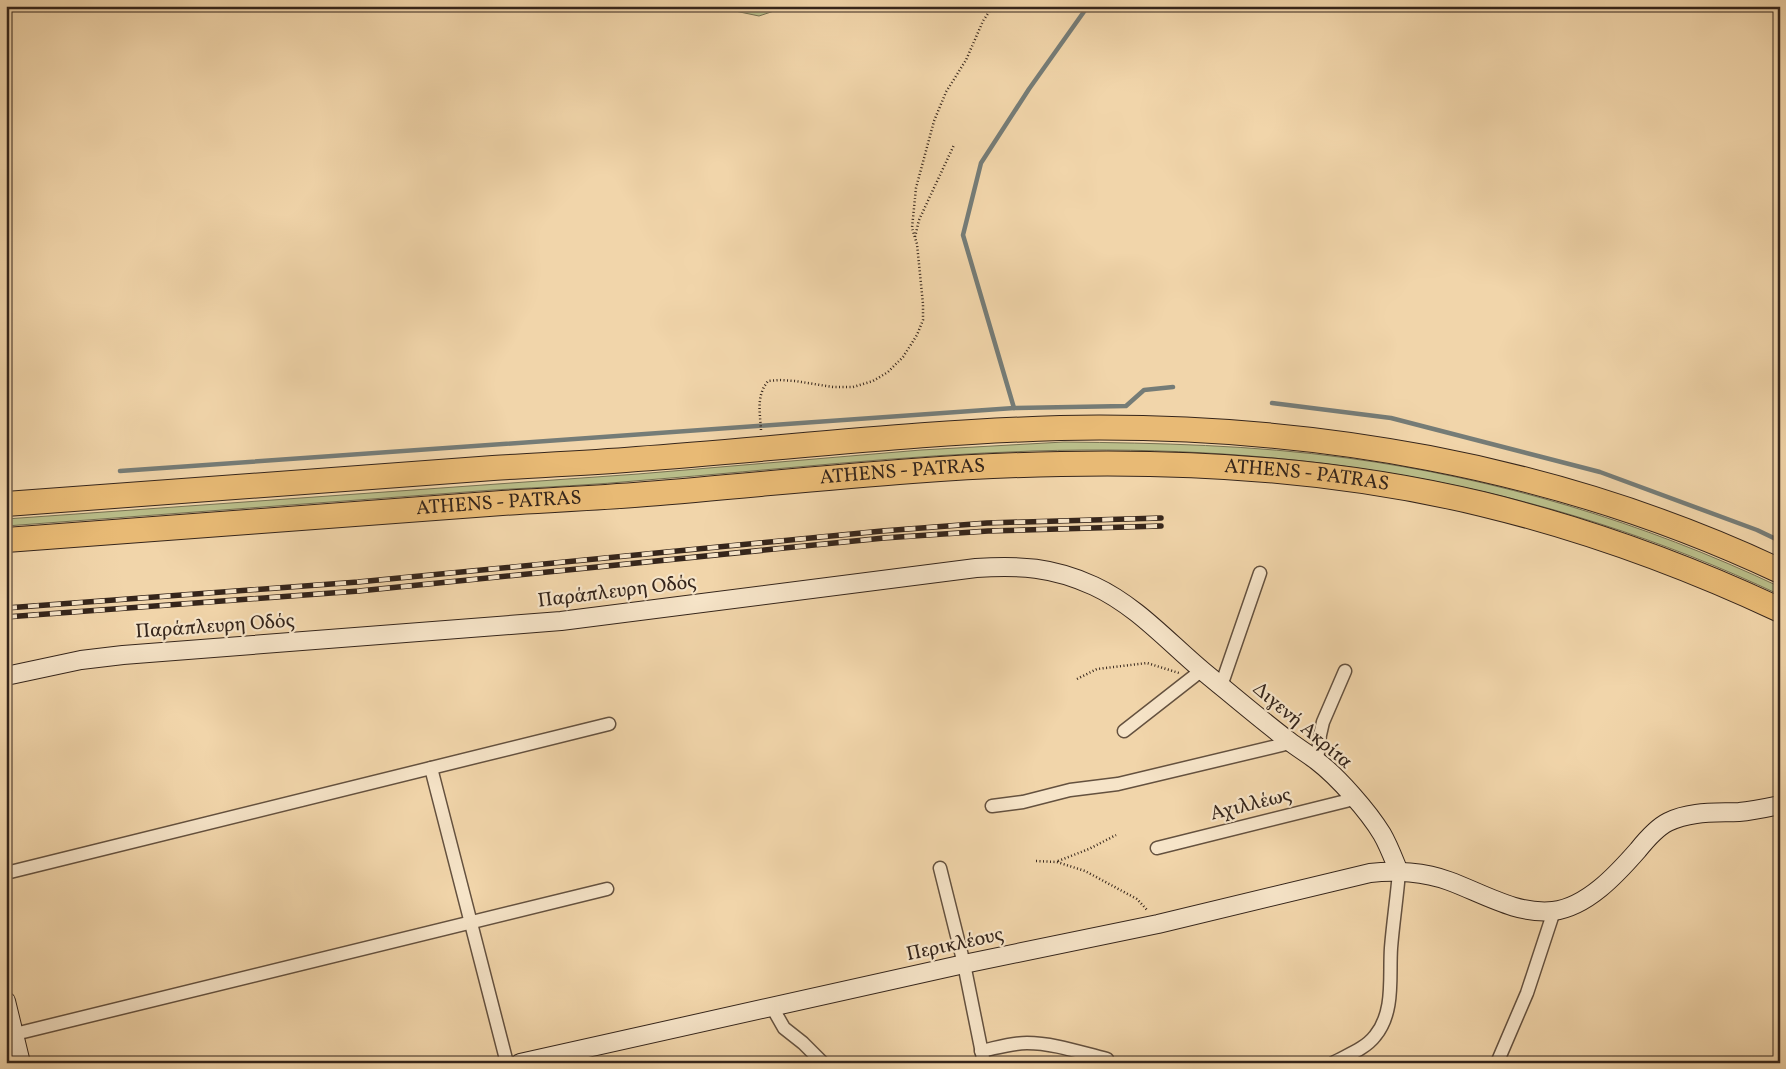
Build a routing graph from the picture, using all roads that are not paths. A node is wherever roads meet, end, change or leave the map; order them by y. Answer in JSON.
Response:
{"nodes":[{"id":1,"x":6,"y":504,"type":"edge"},
{"id":2,"x":6,"y":540,"type":"edge"},
{"id":3,"x":1780,"y":571,"type":"edge"},
{"id":4,"x":1260,"y":572,"type":"dead end"},
{"id":5,"x":1780,"y":610,"type":"edge"},
{"id":6,"x":1345,"y":671,"type":"dead end"},
{"id":7,"x":1197,"y":674,"type":"junction"},
{"id":8,"x":6,"y":676,"type":"edge"},
{"id":9,"x":1221,"y":686,"type":"junction"},
{"id":10,"x":610,"y":724,"type":"dead end"},
{"id":11,"x":1124,"y":731,"type":"dead end"},
{"id":12,"x":1290,"y":742,"type":"junction"},
{"id":13,"x":1317,"y":761,"type":"junction"},
{"id":14,"x":431,"y":768,"type":"junction"},
{"id":15,"x":1354,"y":799,"type":"junction"},
{"id":16,"x":1780,"y":805,"type":"edge"},
{"id":17,"x":992,"y":806,"type":"dead end"},
{"id":18,"x":1157,"y":848,"type":"dead end"},
{"id":19,"x":940,"y":868,"type":"dead end"},
{"id":20,"x":1399,"y":872,"type":"junction"},
{"id":21,"x":6,"y":873,"type":"edge"},
{"id":22,"x":607,"y":889,"type":"dead end"},
{"id":23,"x":1554,"y":911,"type":"junction"},
{"id":24,"x":470,"y":921,"type":"junction"},
{"id":25,"x":964,"y":964,"type":"junction"},
{"id":26,"x":6,"y":1001,"type":"edge"},
{"id":27,"x":772,"y":1007,"type":"junction"},
{"id":28,"x":10,"y":1036,"type":"edge"},
{"id":29,"x":982,"y":1057,"type":"edge"},
{"id":30,"x":1108,"y":1059,"type":"dead end"},
{"id":31,"x":21,"y":1063,"type":"edge"},
{"id":32,"x":507,"y":1063,"type":"edge"},
{"id":33,"x":520,"y":1063,"type":"edge"},
{"id":34,"x":823,"y":1063,"type":"edge"},
{"id":35,"x":1333,"y":1063,"type":"edge"},
{"id":36,"x":1497,"y":1063,"type":"edge"}],
"edges":[{"from":1,"to":3,"type":"highway","name":"ATHENS - PATRAS"},
{"from":2,"to":5,"type":"highway","name":"ATHENS - PATRAS"},
{"from":4,"to":9,"type":"street"},
{"from":6,"to":13,"type":"street"},
{"from":7,"to":8,"type":"main road","name":"Παράπλευρη Οδός"},
{"from":7,"to":9,"type":"main road","name":"Διγενή Ακρίτα"},
{"from":7,"to":11,"type":"street"},
{"from":9,"to":12,"type":"main road","name":"Διγενή Ακρίτα"},
{"from":10,"to":14,"type":"street"},
{"from":12,"to":13,"type":"main road","name":"Διγενή Ακρίτα"},
{"from":12,"to":17,"type":"street"},
{"from":13,"to":15,"type":"main road","name":"Διγενή Ακρίτα"},
{"from":14,"to":21,"type":"street"},
{"from":14,"to":24,"type":"street"},
{"from":15,"to":18,"type":"street","name":"Αχιλλέως"},
{"from":15,"to":20,"type":"main road","name":"Διγενή Ακρίτα"},
{"from":16,"to":23,"type":"main road"},
{"from":19,"to":25,"type":"street"},
{"from":20,"to":23,"type":"main road"},
{"from":20,"to":25,"type":"main road","name":"Περικλέους"},
{"from":20,"to":35,"type":"street"},
{"from":22,"to":24,"type":"street"},
{"from":23,"to":36,"type":"street"},
{"from":24,"to":28,"type":"street"},
{"from":24,"to":32,"type":"street"},
{"from":25,"to":27,"type":"main road","name":"Περικλέους"},
{"from":25,"to":29,"type":"street"},
{"from":26,"to":28,"type":"main road"},
{"from":27,"to":33,"type":"main road","name":"Περικλέους"},
{"from":27,"to":34,"type":"street"},
{"from":28,"to":31,"type":"main road"},
{"from":29,"to":30,"type":"street"}]}
